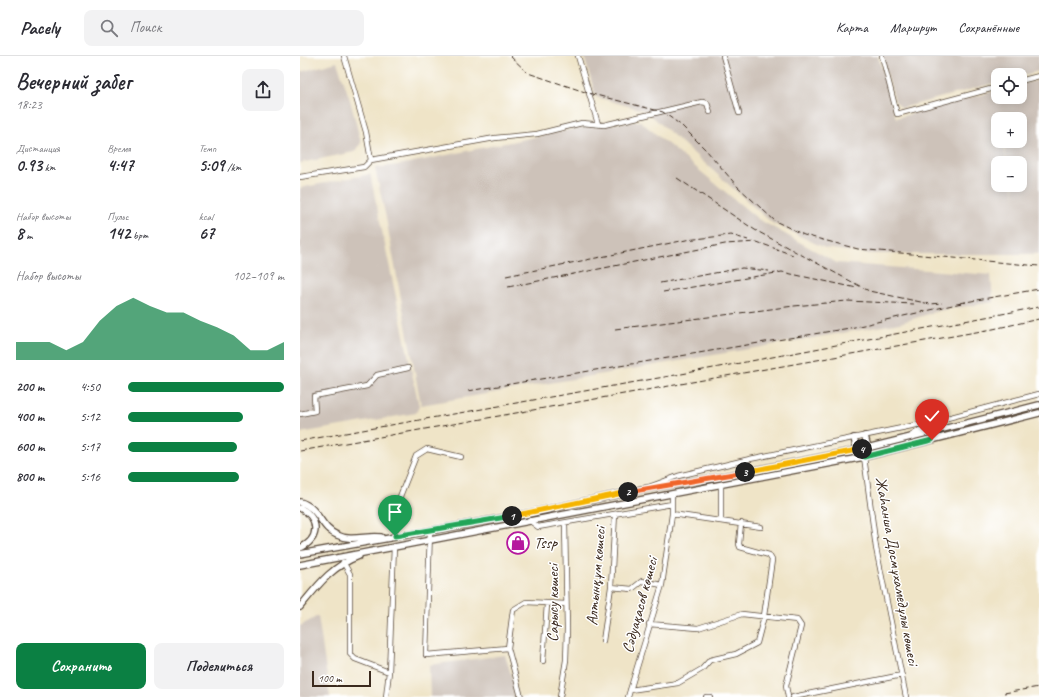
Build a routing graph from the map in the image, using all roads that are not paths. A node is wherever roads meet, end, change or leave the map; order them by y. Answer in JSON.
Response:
{"nodes":[{"id":1,"x":344,"y":56,"type":"edge"},
{"id":2,"x":578,"y":56,"type":"edge"},
{"id":3,"x":723,"y":56,"type":"edge"},
{"id":4,"x":882,"y":56,"type":"edge"},
{"id":5,"x":1039,"y":76,"type":"edge"},
{"id":6,"x":1027,"y":79,"type":"edge"},
{"id":7,"x":991,"y":89,"type":"edge"},
{"id":8,"x":710,"y":112,"type":"dead end"},
{"id":9,"x":739,"y":113,"type":"dead end"},
{"id":10,"x":598,"y":124,"type":"junction"},
{"id":11,"x":371,"y":160,"type":"junction"},
{"id":12,"x":300,"y":177,"type":"edge"},
{"id":13,"x":408,"y":368,"type":"dead end"},
{"id":14,"x":1039,"y":394,"type":"edge"},
{"id":15,"x":1039,"y":405,"type":"edge"},
{"id":16,"x":1039,"y":413,"type":"edge"},
{"id":17,"x":300,"y":414,"type":"edge"},
{"id":18,"x":936,"y":421,"type":"junction"},
{"id":19,"x":865,"y":436,"type":"junction"},
{"id":20,"x":854,"y":438,"type":"junction"},
{"id":21,"x":907,"y":438,"type":"junction"},
{"id":22,"x":863,"y":449,"type":"junction"},
{"id":23,"x":461,"y":457,"type":"dead end"},
{"id":24,"x":864,"y":457,"type":"junction"},
{"id":25,"x":721,"y":484,"type":"junction"},
{"id":26,"x":643,"y":489,"type":"junction"},
{"id":27,"x":672,"y":494,"type":"junction"},
{"id":28,"x":300,"y":502,"type":"edge"},
{"id":29,"x":672,"y":504,"type":"junction"},
{"id":30,"x":300,"y":508,"type":"edge"},
{"id":31,"x":615,"y":514,"type":"junction"},
{"id":32,"x":672,"y":514,"type":"junction"},
{"id":33,"x":529,"y":520,"type":"junction"},
{"id":34,"x":721,"y":521,"type":"junction"},
{"id":35,"x":565,"y":523,"type":"junction"},
{"id":36,"x":741,"y":523,"type":"junction"},
{"id":37,"x":761,"y":528,"type":"dead end"},
{"id":38,"x":430,"y":531,"type":"junction"},
{"id":39,"x":395,"y":536,"type":"junction"},
{"id":40,"x":385,"y":538,"type":"junction"},
{"id":41,"x":430,"y":539,"type":"junction"},
{"id":42,"x":394,"y":546,"type":"junction"},
{"id":43,"x":300,"y":548,"type":"edge"},
{"id":44,"x":371,"y":551,"type":"junction"},
{"id":45,"x":300,"y":554,"type":"edge"},
{"id":46,"x":343,"y":562,"type":"junction"},
{"id":47,"x":300,"y":565,"type":"edge"},
{"id":48,"x":662,"y":585,"type":"junction"},
{"id":49,"x":610,"y":587,"type":"junction"},
{"id":50,"x":547,"y":604,"type":"junction"},
{"id":51,"x":566,"y":604,"type":"junction"},
{"id":52,"x":300,"y":607,"type":"edge"},
{"id":53,"x":764,"y":616,"type":"junction"},
{"id":54,"x":650,"y":624,"type":"junction"},
{"id":55,"x":603,"y":641,"type":"dead end"},
{"id":56,"x":508,"y":648,"type":"junction"},
{"id":57,"x":544,"y":661,"type":"dead end"},
{"id":58,"x":389,"y":672,"type":"junction"},
{"id":59,"x":902,"y":675,"type":"junction"},
{"id":60,"x":630,"y":690,"type":"junction"},
{"id":61,"x":386,"y":697,"type":"edge"},
{"id":62,"x":521,"y":697,"type":"edge"},
{"id":63,"x":560,"y":697,"type":"edge"},
{"id":64,"x":628,"y":697,"type":"edge"},
{"id":65,"x":706,"y":697,"type":"edge"},
{"id":66,"x":710,"y":697,"type":"edge"},
{"id":67,"x":788,"y":697,"type":"edge"},
{"id":68,"x":793,"y":697,"type":"edge"},
{"id":69,"x":906,"y":697,"type":"edge"}],
"edges":[{"from":1,"to":11,"type":"street"},
{"from":2,"to":10,"type":"street"},
{"from":3,"to":9,"type":"street"},
{"from":4,"to":7,"type":"street"},
{"from":5,"to":6,"type":"street"},
{"from":8,"to":10,"type":"street"},
{"from":10,"to":11,"type":"street"},
{"from":11,"to":12,"type":"street"},
{"from":13,"to":17,"type":"street"},
{"from":14,"to":18,"type":"street"},
{"from":15,"to":21,"type":"main road"},
{"from":16,"to":24,"type":"main road"},
{"from":18,"to":19,"type":"street"},
{"from":18,"to":21,"type":"street"},
{"from":19,"to":20,"type":"street"},
{"from":19,"to":22,"type":"main road"},
{"from":20,"to":22,"type":"main road"},
{"from":20,"to":26,"type":"street"},
{"from":21,"to":22,"type":"main road"},
{"from":22,"to":24,"type":"street","name":"Жаһанша Досмұхамедұлы көшесі"},
{"from":22,"to":26,"type":"main road"},
{"from":23,"to":39,"type":"street"},
{"from":24,"to":25,"type":"main road"},
{"from":24,"to":59,"type":"street","name":"Жаһанша Досмұхамедұлы көшесі"},
{"from":25,"to":27,"type":"main road"},
{"from":25,"to":34,"type":"street"},
{"from":26,"to":38,"type":"main road"},
{"from":27,"to":29,"type":"street","name":"Сәдуақасов көшесі"},
{"from":27,"to":33,"type":"main road"},
{"from":28,"to":40,"type":"main road"},
{"from":29,"to":31,"type":"street"},
{"from":29,"to":32,"type":"street","name":"Сәдуақасов көшесі"},
{"from":30,"to":43,"type":"main road"},
{"from":31,"to":35,"type":"street"},
{"from":31,"to":49,"type":"street","name":"Алтынқұм көшесі"},
{"from":32,"to":34,"type":"street"},
{"from":32,"to":48,"type":"street","name":"Сәдуақасов көшесі"},
{"from":33,"to":35,"type":"street"},
{"from":33,"to":41,"type":"main road"},
{"from":34,"to":36,"type":"street"},
{"from":35,"to":51,"type":"street","name":"Сарысу көшесі"},
{"from":36,"to":37,"type":"street"},
{"from":36,"to":53,"type":"street"},
{"from":38,"to":39,"type":"main road"},
{"from":38,"to":41,"type":"street"},
{"from":39,"to":40,"type":"main road"},
{"from":40,"to":45,"type":"main road"},
{"from":41,"to":42,"type":"main road"},
{"from":41,"to":56,"type":"street"},
{"from":42,"to":44,"type":"main road"},
{"from":42,"to":58,"type":"street"},
{"from":44,"to":46,"type":"main road"},
{"from":44,"to":47,"type":"main road"},
{"from":46,"to":52,"type":"main road"},
{"from":46,"to":58,"type":"street"},
{"from":48,"to":49,"type":"street"},
{"from":48,"to":54,"type":"street","name":"Сәдуақасов көшесі"},
{"from":49,"to":55,"type":"street","name":"Алтынқұм көшесі"},
{"from":50,"to":51,"type":"street"},
{"from":50,"to":56,"type":"street"},
{"from":50,"to":57,"type":"street"},
{"from":51,"to":63,"type":"street","name":"Сарысу көшесі"},
{"from":53,"to":54,"type":"street"},
{"from":53,"to":60,"type":"street"},
{"from":53,"to":67,"type":"street"},
{"from":54,"to":60,"type":"street","name":"Сәдуақасов көшесі"},
{"from":56,"to":62,"type":"street"},
{"from":58,"to":61,"type":"street"},
{"from":59,"to":68,"type":"street"},
{"from":59,"to":69,"type":"street","name":"Жаһанша Досмұхамедұлы көшесі"},
{"from":60,"to":64,"type":"street","name":"Сәдуақасов көшесі"},
{"from":65,"to":66,"type":"street"}]}
